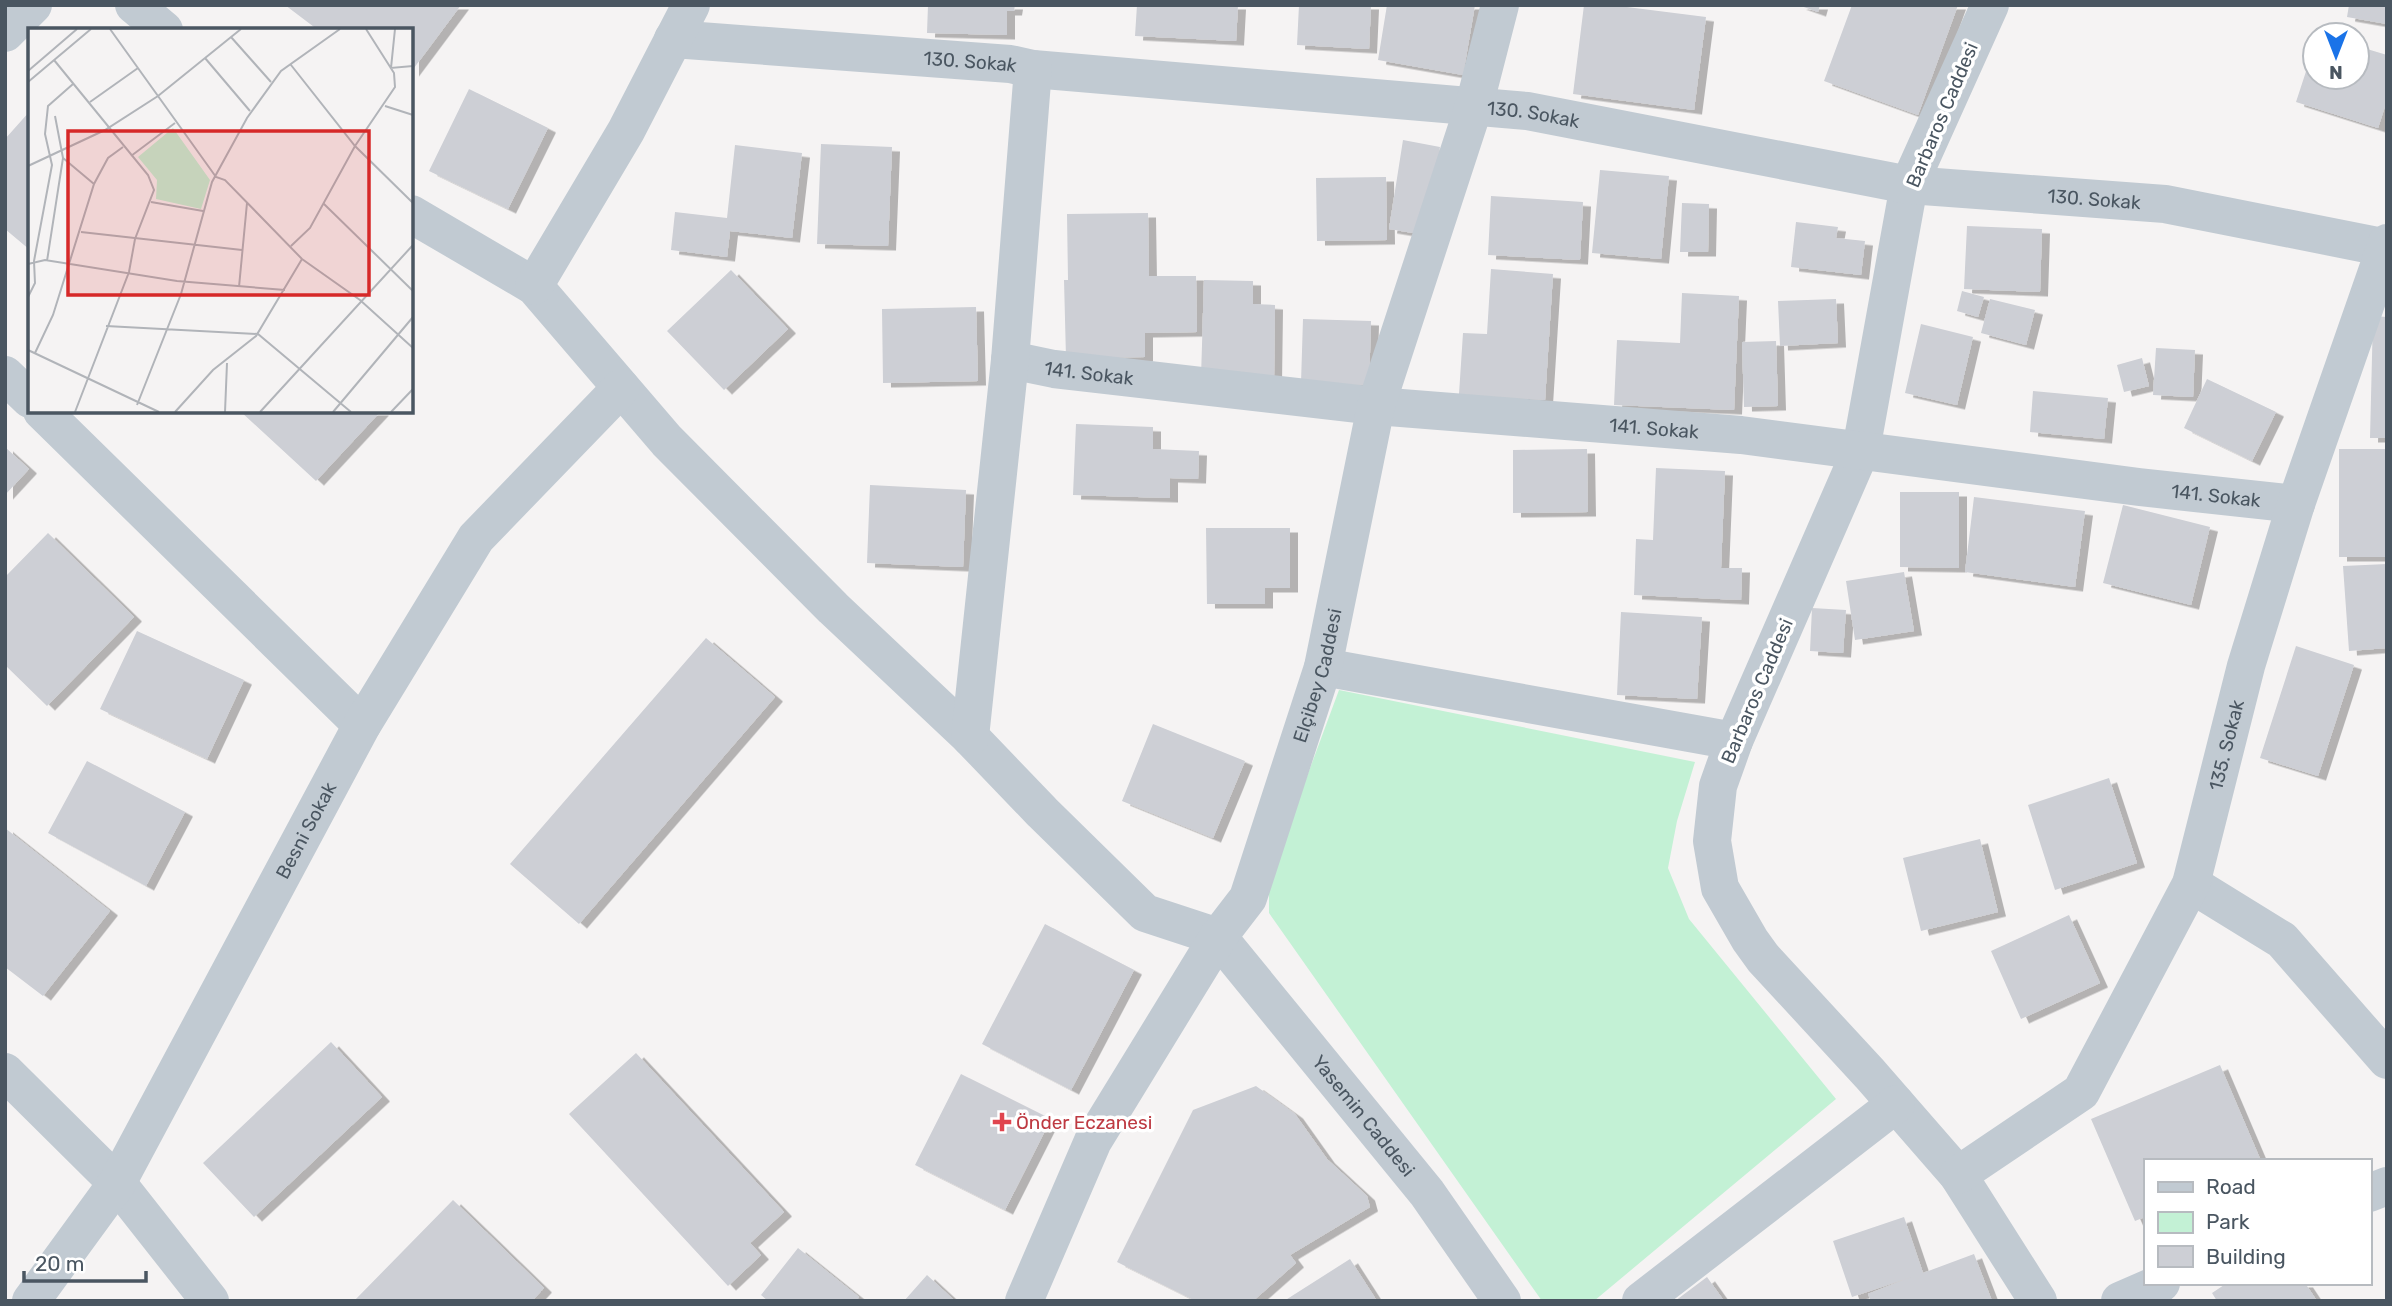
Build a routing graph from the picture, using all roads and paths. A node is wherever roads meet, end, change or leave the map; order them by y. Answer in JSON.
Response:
{"nodes":[{"id":1,"x":33,"y":5,"type":"edge"},
{"id":2,"x":134,"y":5,"type":"edge"},
{"id":3,"x":691,"y":5,"type":"edge"},
{"id":4,"x":1500,"y":5,"type":"edge"},
{"id":5,"x":1990,"y":5,"type":"edge"},
{"id":6,"x":162,"y":28,"type":"edge"},
{"id":7,"x":5,"y":33,"type":"edge"},
{"id":8,"x":673,"y":39,"type":"junction"},
{"id":9,"x":1033,"y":69,"type":"junction"},
{"id":10,"x":1474,"y":106,"type":"junction"},
{"id":11,"x":1909,"y":185,"type":"junction"},
{"id":12,"x":413,"y":215,"type":"edge"},
{"id":13,"x":2386,"y":246,"type":"edge"},
{"id":14,"x":534,"y":286,"type":"junction"},
{"id":15,"x":1010,"y":360,"type":"junction"},
{"id":16,"x":5,"y":375,"type":"edge"},
{"id":17,"x":621,"y":388,"type":"junction"},
{"id":18,"x":28,"y":397,"type":"edge"},
{"id":19,"x":1376,"y":406,"type":"junction"},
{"id":20,"x":44,"y":413,"type":"edge"},
{"id":21,"x":1861,"y":450,"type":"junction"},
{"id":22,"x":2296,"y":505,"type":"junction"},
{"id":23,"x":1323,"y":667,"type":"junction"},
{"id":24,"x":362,"y":725,"type":"junction"},
{"id":25,"x":970,"y":737,"type":"junction"},
{"id":26,"x":1734,"y":741,"type":"junction"},
{"id":27,"x":2191,"y":884,"type":"junction"},
{"id":28,"x":1218,"y":937,"type":"junction"},
{"id":29,"x":2387,"y":1060,"type":"edge"},
{"id":30,"x":5,"y":1072,"type":"edge"},
{"id":31,"x":1896,"y":1104,"type":"junction"},
{"id":32,"x":1958,"y":1175,"type":"junction"},
{"id":33,"x":117,"y":1183,"type":"junction"},
{"id":34,"x":2156,"y":1285,"type":"edge"},
{"id":35,"x":31,"y":1301,"type":"edge"},
{"id":36,"x":210,"y":1301,"type":"edge"},
{"id":37,"x":1024,"y":1301,"type":"edge"},
{"id":38,"x":1502,"y":1301,"type":"edge"},
{"id":39,"x":1641,"y":1301,"type":"edge"},
{"id":40,"x":2038,"y":1301,"type":"edge"},
{"id":41,"x":2120,"y":1301,"type":"edge"}],
"edges":[{"from":1,"to":7,"type":"street"},
{"from":2,"to":6,"type":"street"},
{"from":3,"to":8,"type":"street"},
{"from":4,"to":10,"type":"street","name":"Elçibey Caddesi"},
{"from":5,"to":11,"type":"street","name":"Barbaros Caddesi"},
{"from":8,"to":9,"type":"street","name":"130. Sokak"},
{"from":8,"to":14,"type":"street"},
{"from":9,"to":10,"type":"street","name":"130. Sokak"},
{"from":9,"to":15,"type":"street"},
{"from":10,"to":11,"type":"street","name":"130. Sokak"},
{"from":10,"to":19,"type":"street","name":"Elçibey Caddesi"},
{"from":11,"to":13,"type":"street","name":"130. Sokak"},
{"from":11,"to":21,"type":"street","name":"Barbaros Caddesi"},
{"from":12,"to":14,"type":"street"},
{"from":13,"to":22,"type":"street","name":"135. Sokak"},
{"from":14,"to":17,"type":"street"},
{"from":15,"to":19,"type":"street","name":"141. Sokak"},
{"from":15,"to":25,"type":"street"},
{"from":16,"to":18,"type":"street"},
{"from":17,"to":24,"type":"street","name":"Besni Sokak"},
{"from":17,"to":25,"type":"street"},
{"from":19,"to":21,"type":"street","name":"141. Sokak"},
{"from":19,"to":23,"type":"street","name":"Elçibey Caddesi"},
{"from":20,"to":24,"type":"street"},
{"from":21,"to":22,"type":"street","name":"141. Sokak"},
{"from":21,"to":26,"type":"street","name":"Barbaros Caddesi"},
{"from":22,"to":27,"type":"street","name":"135. Sokak"},
{"from":23,"to":26,"type":"street"},
{"from":23,"to":28,"type":"street","name":"Elçibey Caddesi"},
{"from":24,"to":33,"type":"street","name":"Besni Sokak"},
{"from":25,"to":28,"type":"street"},
{"from":26,"to":31,"type":"street","name":"Barbaros Caddesi"},
{"from":27,"to":29,"type":"street"},
{"from":27,"to":32,"type":"street","name":"135. Sokak"},
{"from":28,"to":37,"type":"street","name":"Elçibey Caddesi"},
{"from":28,"to":38,"type":"street","name":"Yasemin Caddesi"},
{"from":30,"to":33,"type":"street"},
{"from":31,"to":32,"type":"street","name":"Barbaros Caddesi"},
{"from":31,"to":39,"type":"street"},
{"from":32,"to":40,"type":"street","name":"Barbaros Caddesi"},
{"from":33,"to":35,"type":"street","name":"Besni Sokak"},
{"from":33,"to":36,"type":"street"},
{"from":34,"to":41,"type":"street"}]}
